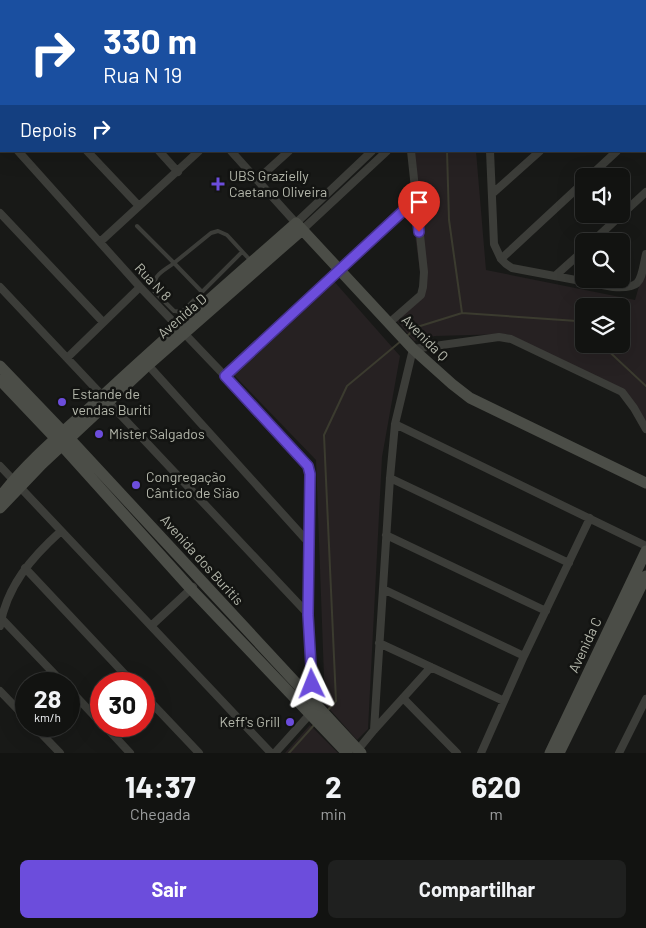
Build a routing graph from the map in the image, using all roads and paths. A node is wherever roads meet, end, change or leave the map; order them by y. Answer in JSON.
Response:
{"nodes":[{"id":1,"x":19,"y":152,"type":"edge"},
{"id":2,"x":88,"y":152,"type":"edge"},
{"id":3,"x":160,"y":152,"type":"edge"},
{"id":4,"x":198,"y":152,"type":"edge"},
{"id":5,"x":232,"y":152,"type":"edge"},
{"id":6,"x":287,"y":152,"type":"edge"},
{"id":7,"x":371,"y":152,"type":"edge"},
{"id":8,"x":386,"y":152,"type":"edge"},
{"id":9,"x":411,"y":152,"type":"edge"},
{"id":10,"x":490,"y":152,"type":"edge"},
{"id":11,"x":539,"y":152,"type":"edge"},
{"id":12,"x":616,"y":152,"type":"edge"},
{"id":13,"x":599,"y":168,"type":"edge"},
{"id":14,"x":178,"y":172,"type":"junction"},
{"id":15,"x":257,"y":180,"type":"junction"},
{"id":16,"x":575,"y":190,"type":"edge"},
{"id":17,"x":646,"y":192,"type":"edge"},
{"id":18,"x":493,"y":194,"type":"junction"},
{"id":19,"x":416,"y":199,"type":"junction"},
{"id":20,"x":139,"y":206,"type":"junction"},
{"id":21,"x":0,"y":213,"type":"edge"},
{"id":22,"x":137,"y":226,"type":"dead end"},
{"id":23,"x":299,"y":227,"type":"junction"},
{"id":24,"x":602,"y":233,"type":"edge"},
{"id":25,"x":100,"y":242,"type":"junction"},
{"id":26,"x":242,"y":252,"type":"junction"},
{"id":27,"x":646,"y":254,"type":"edge"},
{"id":28,"x":575,"y":258,"type":"edge"},
{"id":29,"x":501,"y":259,"type":"junction"},
{"id":30,"x":252,"y":262,"type":"junction"},
{"id":31,"x":174,"y":264,"type":"junction"},
{"id":32,"x":340,"y":269,"type":"junction"},
{"id":33,"x":555,"y":276,"type":"junction"},
{"id":34,"x":0,"y":287,"type":"edge"},
{"id":35,"x":140,"y":287,"type":"junction"},
{"id":36,"x":202,"y":292,"type":"junction"},
{"id":37,"x":103,"y":322,"type":"junction"},
{"id":38,"x":389,"y":323,"type":"junction"},
{"id":39,"x":181,"y":331,"type":"junction"},
{"id":40,"x":407,"y":342,"type":"junction"},
{"id":41,"x":68,"y":358,"type":"junction"},
{"id":42,"x":0,"y":366,"type":"edge"},
{"id":43,"x":148,"y":366,"type":"junction"},
{"id":44,"x":225,"y":376,"type":"junction"},
{"id":45,"x":0,"y":380,"type":"edge"},
{"id":46,"x":106,"y":400,"type":"junction"},
{"id":47,"x":395,"y":424,"type":"junction"},
{"id":48,"x":646,"y":429,"type":"edge"},
{"id":49,"x":62,"y":439,"type":"junction"},
{"id":50,"x":0,"y":466,"type":"edge"},
{"id":51,"x":390,"y":478,"type":"junction"},
{"id":52,"x":16,"y":483,"type":"junction"},
{"id":53,"x":646,"y":483,"type":"edge"},
{"id":54,"x":0,"y":497,"type":"edge"},
{"id":55,"x":0,"y":508,"type":"edge"},
{"id":56,"x":590,"y":518,"type":"junction"},
{"id":57,"x":61,"y":531,"type":"junction"},
{"id":58,"x":386,"y":534,"type":"junction"},
{"id":59,"x":309,"y":543,"type":"junction"},
{"id":60,"x":646,"y":546,"type":"edge"},
{"id":61,"x":646,"y":551,"type":"edge"},
{"id":62,"x":569,"y":563,"type":"junction"},
{"id":63,"x":25,"y":568,"type":"junction"},
{"id":64,"x":646,"y":576,"type":"edge"},
{"id":65,"x":200,"y":579,"type":"junction"},
{"id":66,"x":190,"y":589,"type":"junction"},
{"id":67,"x":383,"y":589,"type":"junction"},
{"id":68,"x":546,"y":611,"type":"junction"},
{"id":69,"x":308,"y":615,"type":"junction"},
{"id":70,"x":1,"y":622,"type":"edge"},
{"id":71,"x":151,"y":626,"type":"junction"},
{"id":72,"x":379,"y":643,"type":"junction"},
{"id":73,"x":524,"y":656,"type":"junction"},
{"id":74,"x":431,"y":667,"type":"junction"},
{"id":75,"x":52,"y":672,"type":"edge"},
{"id":76,"x":123,"y":672,"type":"edge"},
{"id":77,"x":0,"y":691,"type":"edge"},
{"id":78,"x":403,"y":698,"type":"junction"},
{"id":79,"x":646,"y":700,"type":"edge"},
{"id":80,"x":80,"y":701,"type":"edge"},
{"id":81,"x":312,"y":701,"type":"junction"},
{"id":82,"x":504,"y":701,"type":"junction"},
{"id":83,"x":155,"y":706,"type":"edge"},
{"id":84,"x":15,"y":707,"type":"edge"},
{"id":85,"x":90,"y":711,"type":"edge"},
{"id":86,"x":319,"y":717,"type":"junction"},
{"id":87,"x":374,"y":730,"type":"junction"},
{"id":88,"x":45,"y":737,"type":"edge"},
{"id":89,"x":115,"y":737,"type":"edge"},
{"id":90,"x":355,"y":752,"type":"edge"},
{"id":91,"x":60,"y":753,"type":"edge"},
{"id":92,"x":130,"y":753,"type":"edge"},
{"id":93,"x":199,"y":753,"type":"edge"},
{"id":94,"x":273,"y":753,"type":"edge"},
{"id":95,"x":457,"y":753,"type":"edge"},
{"id":96,"x":481,"y":753,"type":"edge"},
{"id":97,"x":550,"y":753,"type":"edge"},
{"id":98,"x":559,"y":753,"type":"edge"},
{"id":99,"x":619,"y":753,"type":"edge"}],
"edges":[{"from":1,"to":25,"type":"street","name":"Rua N 8"},
{"from":2,"to":20,"type":"street"},
{"from":3,"to":14,"type":"street"},
{"from":4,"to":14,"type":"street"},
{"from":5,"to":15,"type":"street","name":"Avenida Q"},
{"from":6,"to":15,"type":"street"},
{"from":7,"to":23,"type":"street","name":"Avenida D"},
{"from":8,"to":23,"type":"street","name":"Avenida D"},
{"from":9,"to":19,"type":"street"},
{"from":10,"to":18,"type":"street"},
{"from":11,"to":18,"type":"street"},
{"from":12,"to":13,"type":"street"},
{"from":14,"to":20,"type":"street"},
{"from":15,"to":23,"type":"street","name":"Avenida Q"},
{"from":16,"to":29,"type":"street"},
{"from":17,"to":24,"type":"street"},
{"from":18,"to":29,"type":"street"},
{"from":19,"to":32,"type":"street"},
{"from":19,"to":38,"type":"street"},
{"from":20,"to":25,"type":"street"},
{"from":21,"to":37,"type":"street"},
{"from":22,"to":31,"type":"lane"},
{"from":23,"to":30,"type":"street","name":"Avenida D"},
{"from":23,"to":32,"type":"street","name":"Avenida Q"},
{"from":23,"to":39,"type":"street","name":"Avenida D"},
{"from":25,"to":35,"type":"street","name":"Rua N 8"},
{"from":26,"to":30,"type":"lane"},
{"from":26,"to":31,"type":"lane"},
{"from":26,"to":36,"type":"lane"},
{"from":27,"to":33,"type":"street"},
{"from":28,"to":33,"type":"street"},
{"from":29,"to":33,"type":"street"},
{"from":30,"to":39,"type":"street","name":"Avenida D"},
{"from":31,"to":36,"type":"lane"},
{"from":31,"to":36,"type":"lane"},
{"from":32,"to":38,"type":"street","name":"Avenida Q"},
{"from":32,"to":44,"type":"street"},
{"from":34,"to":41,"type":"street"},
{"from":35,"to":37,"type":"street"},
{"from":35,"to":39,"type":"street","name":"Rua N 8"},
{"from":37,"to":41,"type":"street"},
{"from":38,"to":40,"type":"street","name":"Avenida Q"},
{"from":39,"to":43,"type":"street","name":"Avenida D"},
{"from":39,"to":44,"type":"street","name":"Rua N 8"},
{"from":39,"to":46,"type":"street","name":"Avenida D"},
{"from":40,"to":47,"type":"street"},
{"from":40,"to":48,"type":"street"},
{"from":40,"to":53,"type":"street","name":"Avenida Q"},
{"from":41,"to":46,"type":"street"},
{"from":42,"to":49,"type":"street","name":"Avenida dos Buritis"},
{"from":43,"to":46,"type":"street","name":"Avenida D"},
{"from":43,"to":59,"type":"street"},
{"from":44,"to":59,"type":"street","name":"Rua N 8"},
{"from":45,"to":49,"type":"street","name":"Avenida dos Buritis"},
{"from":46,"to":49,"type":"street","name":"Avenida D"},
{"from":46,"to":69,"type":"street"},
{"from":47,"to":51,"type":"street"},
{"from":47,"to":56,"type":"street"},
{"from":49,"to":52,"type":"street","name":"Avenida D"},
{"from":49,"to":65,"type":"street","name":"Avenida dos Buritis"},
{"from":49,"to":66,"type":"street","name":"Avenida dos Buritis"},
{"from":50,"to":52,"type":"street"},
{"from":51,"to":58,"type":"street"},
{"from":51,"to":62,"type":"street"},
{"from":52,"to":54,"type":"street","name":"Avenida D"},
{"from":52,"to":55,"type":"street","name":"Avenida D"},
{"from":52,"to":57,"type":"street"},
{"from":56,"to":60,"type":"street"},
{"from":56,"to":62,"type":"street"},
{"from":57,"to":63,"type":"street"},
{"from":57,"to":71,"type":"street"},
{"from":58,"to":67,"type":"street"},
{"from":58,"to":68,"type":"street"},
{"from":59,"to":69,"type":"street","name":"Rua N 8"},
{"from":61,"to":97,"type":"street","name":"Avenida C"},
{"from":62,"to":68,"type":"street"},
{"from":63,"to":70,"type":"street"},
{"from":63,"to":76,"type":"street"},
{"from":64,"to":98,"type":"street","name":"Avenida C"},
{"from":65,"to":66,"type":"street"},
{"from":65,"to":81,"type":"street","name":"Avenida dos Buritis"},
{"from":66,"to":71,"type":"street"},
{"from":66,"to":86,"type":"street","name":"Avenida dos Buritis"},
{"from":67,"to":72,"type":"street"},
{"from":67,"to":73,"type":"street"},
{"from":68,"to":73,"type":"street"},
{"from":69,"to":81,"type":"street","name":"Rua N 8"},
{"from":70,"to":75,"type":"street"},
{"from":71,"to":94,"type":"street"},
{"from":72,"to":74,"type":"street"},
{"from":72,"to":87,"type":"street"},
{"from":73,"to":82,"type":"street"},
{"from":74,"to":78,"type":"street"},
{"from":74,"to":82,"type":"street"},
{"from":77,"to":84,"type":"street"},
{"from":78,"to":87,"type":"street"},
{"from":78,"to":95,"type":"street"},
{"from":79,"to":99,"type":"street"},
{"from":80,"to":85,"type":"street"},
{"from":81,"to":86,"type":"street","name":"Avenida dos Buritis"},
{"from":82,"to":96,"type":"street"},
{"from":83,"to":93,"type":"street"},
{"from":86,"to":90,"type":"street","name":"Avenida dos Buritis"},
{"from":86,"to":94,"type":"street"},
{"from":87,"to":90,"type":"street"},
{"from":88,"to":91,"type":"street"},
{"from":89,"to":92,"type":"street"}]}
